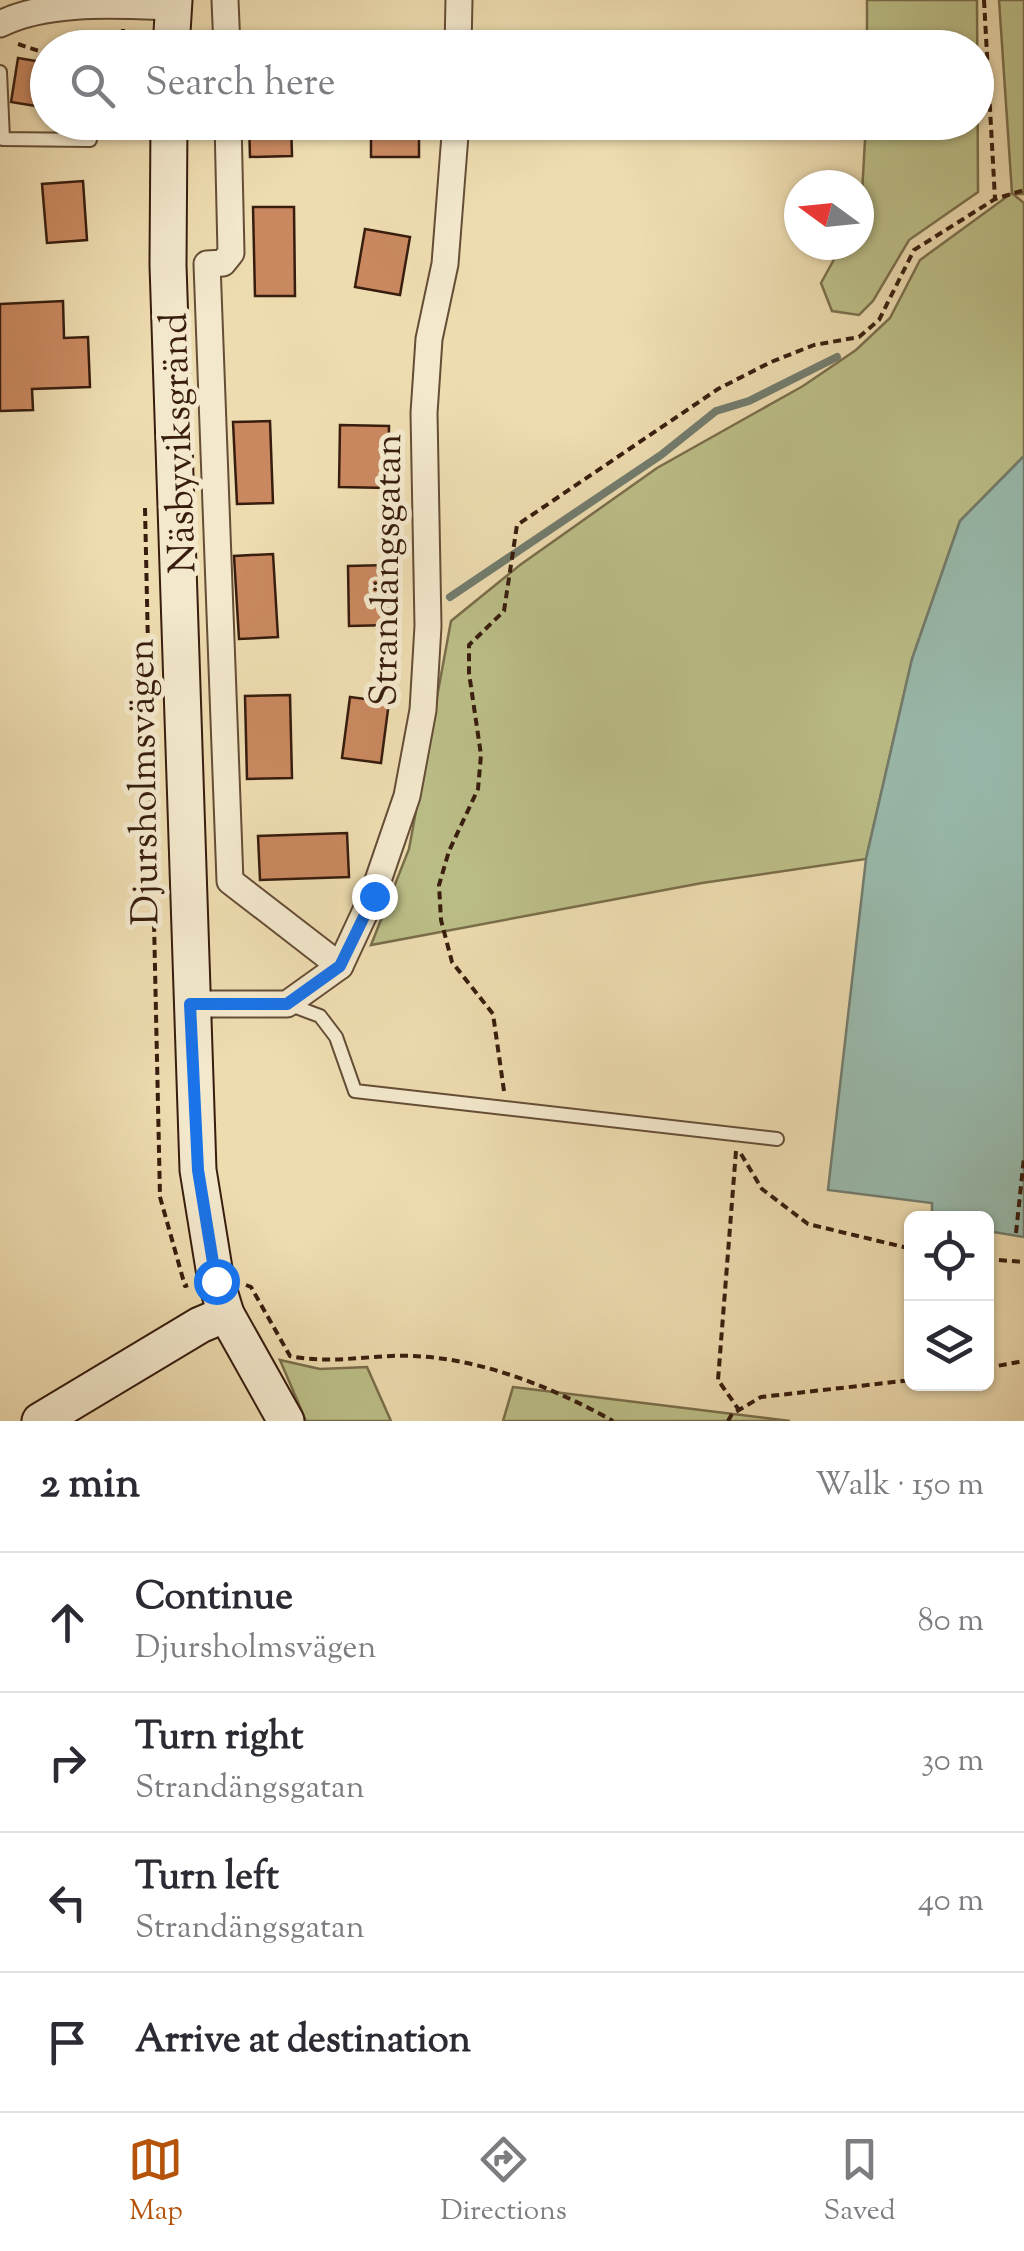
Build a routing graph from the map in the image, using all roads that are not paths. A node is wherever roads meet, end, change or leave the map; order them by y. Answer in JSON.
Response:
{"nodes":[{"id":1,"x":225,"y":0,"type":"edge"},
{"id":2,"x":459,"y":0,"type":"edge"},
{"id":3,"x":173,"y":3,"type":"edge"},
{"id":4,"x":15,"y":12,"type":"edge"},
{"id":5,"x":172,"y":30,"type":"edge"},
{"id":6,"x":226,"y":30,"type":"edge"},
{"id":7,"x":458,"y":30,"type":"edge"},
{"id":8,"x":0,"y":72,"type":"edge"},
{"id":9,"x":30,"y":139,"type":"edge"},
{"id":10,"x":170,"y":140,"type":"edge"},
{"id":11,"x":228,"y":140,"type":"edge"},
{"id":12,"x":455,"y":140,"type":"edge"},
{"id":13,"x":185,"y":265,"type":"junction"},
{"id":14,"x":340,"y":966,"type":"junction"},
{"id":15,"x":190,"y":1004,"type":"junction"},
{"id":16,"x":287,"y":1004,"type":"junction"},
{"id":17,"x":776,"y":1138,"type":"dead end"},
{"id":18,"x":221,"y":1297,"type":"junction"},
{"id":19,"x":40,"y":1421,"type":"edge"},
{"id":20,"x":286,"y":1421,"type":"edge"}],
"edges":[{"from":1,"to":6,"type":"street"},
{"from":2,"to":7,"type":"street"},
{"from":3,"to":4,"type":"street"},
{"from":3,"to":5,"type":"street"},
{"from":8,"to":9,"type":"lane"},
{"from":10,"to":13,"type":"street","name":"Djursholmsvägen"},
{"from":11,"to":13,"type":"street","name":"Näsbyviksgränd"},
{"from":12,"to":14,"type":"street","name":"Strandängsgatan"},
{"from":13,"to":14,"type":"street","name":"Näsbyviksgränd"},
{"from":13,"to":15,"type":"street","name":"Djursholmsvägen"},
{"from":14,"to":16,"type":"street","name":"Strandängsgatan"},
{"from":15,"to":16,"type":"street"},
{"from":15,"to":18,"type":"street","name":"Djursholmsvägen"},
{"from":16,"to":17,"type":"lane"},
{"from":18,"to":19,"type":"street"},
{"from":18,"to":20,"type":"street","name":"Djursholmsvägen"}]}
